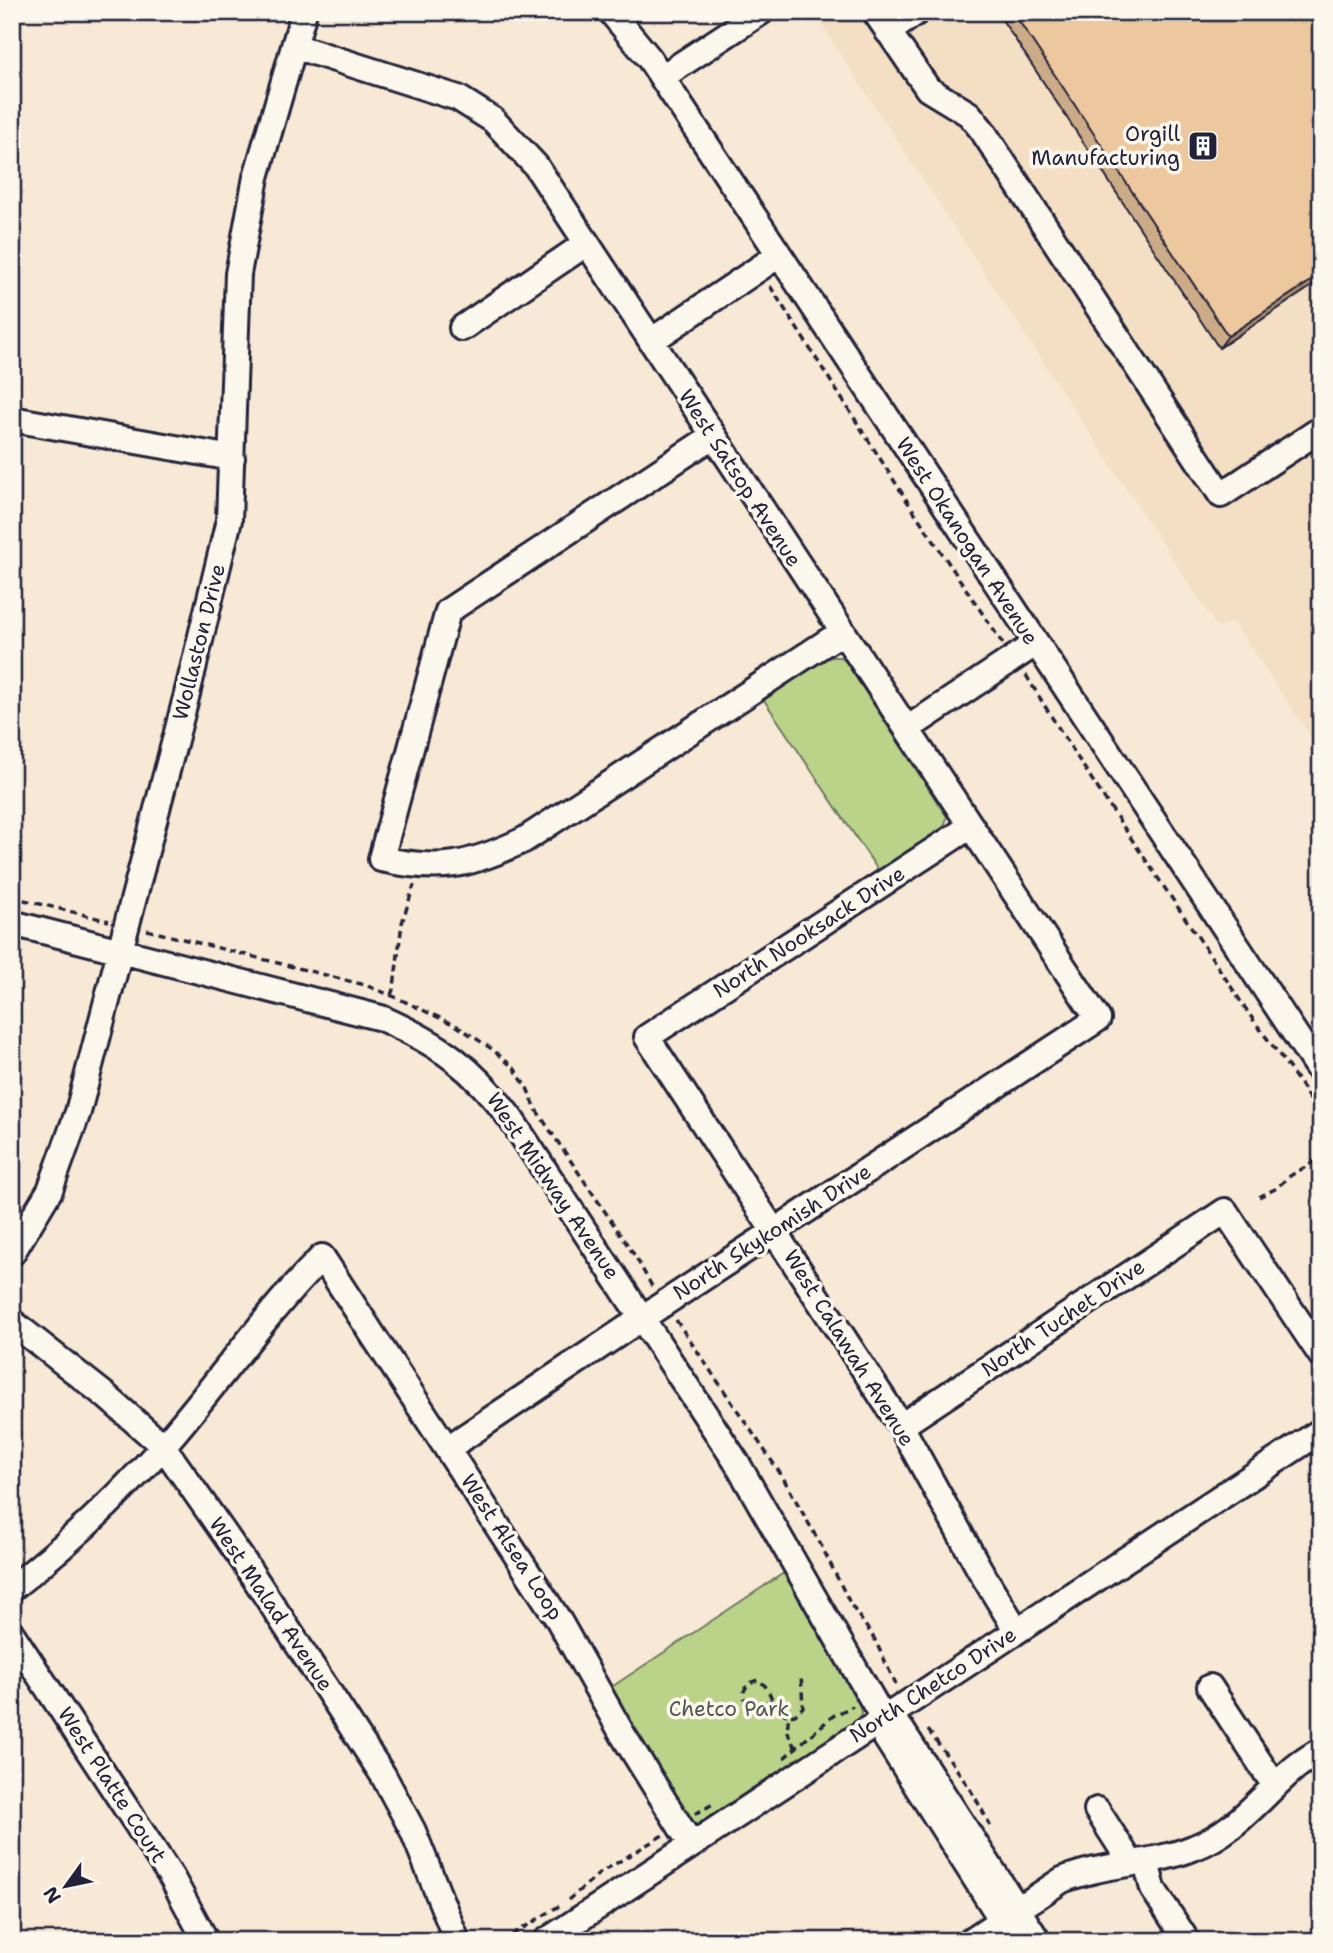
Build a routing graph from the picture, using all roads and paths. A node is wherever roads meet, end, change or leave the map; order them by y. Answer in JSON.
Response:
{"nodes":[{"id":1,"x":304,"y":12,"type":"edge"},
{"id":2,"x":611,"y":12,"type":"edge"},
{"id":3,"x":761,"y":12,"type":"edge"},
{"id":4,"x":918,"y":12,"type":"edge"},
{"id":5,"x":881,"y":22,"type":"edge"},
{"id":6,"x":294,"y":46,"type":"junction"},
{"id":7,"x":662,"y":78,"type":"junction"},
{"id":8,"x":587,"y":243,"type":"junction"},
{"id":9,"x":779,"y":255,"type":"junction"},
{"id":10,"x":770,"y":286,"type":"dead end"},
{"id":11,"x":462,"y":328,"type":"dead end"},
{"id":12,"x":650,"y":341,"type":"junction"},
{"id":13,"x":12,"y":419,"type":"edge"},
{"id":14,"x":1321,"y":429,"type":"edge"},
{"id":15,"x":713,"y":436,"type":"junction"},
{"id":16,"x":232,"y":458,"type":"junction"},
{"id":17,"x":842,"y":632,"type":"junction"},
{"id":18,"x":1035,"y":644,"type":"junction"},
{"id":19,"x":1014,"y":658,"type":"junction"},
{"id":20,"x":907,"y":729,"type":"junction"},
{"id":21,"x":971,"y":826,"type":"junction"},
{"id":22,"x":414,"y":886,"type":"dead end"},
{"id":23,"x":12,"y":923,"type":"edge"},
{"id":24,"x":120,"y":950,"type":"junction"},
{"id":25,"x":391,"y":995,"type":"dead end"},
{"id":26,"x":1098,"y":1019,"type":"joint"},
{"id":27,"x":648,"y":1037,"type":"joint"},
{"id":28,"x":1321,"y":1073,"type":"edge"},
{"id":29,"x":1321,"y":1124,"type":"edge"},
{"id":30,"x":1321,"y":1158,"type":"edge"},
{"id":31,"x":1259,"y":1197,"type":"dead end"},
{"id":32,"x":775,"y":1231,"type":"junction"},
{"id":33,"x":12,"y":1254,"type":"edge"},
{"id":34,"x":642,"y":1318,"type":"junction"},
{"id":35,"x":12,"y":1322,"type":"edge"},
{"id":36,"x":1321,"y":1355,"type":"edge"},
{"id":37,"x":901,"y":1426,"type":"junction"},
{"id":38,"x":1321,"y":1431,"type":"edge"},
{"id":39,"x":163,"y":1446,"type":"junction"},
{"id":40,"x":448,"y":1448,"type":"junction"},
{"id":41,"x":12,"y":1588,"type":"edge"},
{"id":42,"x":1017,"y":1630,"type":"junction"},
{"id":43,"x":12,"y":1633,"type":"edge"},
{"id":44,"x":801,"y":1675,"type":"dead end"},
{"id":45,"x":894,"y":1682,"type":"dead end"},
{"id":46,"x":1210,"y":1687,"type":"dead end"},
{"id":47,"x":869,"y":1696,"type":"junction"},
{"id":48,"x":772,"y":1700,"type":"junction"},
{"id":49,"x":789,"y":1716,"type":"junction"},
{"id":50,"x":883,"y":1718,"type":"junction"},
{"id":51,"x":796,"y":1748,"type":"junction"},
{"id":52,"x":1321,"y":1750,"type":"edge"},
{"id":53,"x":778,"y":1762,"type":"dead end"},
{"id":54,"x":1275,"y":1786,"type":"junction"},
{"id":55,"x":717,"y":1802,"type":"dead end"},
{"id":56,"x":1097,"y":1810,"type":"dead end"},
{"id":57,"x":685,"y":1835,"type":"junction"},
{"id":58,"x":1138,"y":1862,"type":"junction"},
{"id":59,"x":1009,"y":1914,"type":"junction"},
{"id":60,"x":206,"y":1941,"type":"edge"},
{"id":61,"x":457,"y":1941,"type":"edge"},
{"id":62,"x":502,"y":1941,"type":"edge"},
{"id":63,"x":546,"y":1941,"type":"edge"},
{"id":64,"x":970,"y":1941,"type":"edge"},
{"id":65,"x":1015,"y":1941,"type":"edge"},
{"id":66,"x":1038,"y":1941,"type":"edge"},
{"id":67,"x":1186,"y":1941,"type":"edge"}],
"edges":[{"from":1,"to":6,"type":"street","name":"Wollaston Drive"},
{"from":2,"to":7,"type":"street","name":"West Okanogan Avenue"},
{"from":3,"to":7,"type":"street"},
{"from":4,"to":5,"type":"street"},
{"from":5,"to":14,"type":"street"},
{"from":6,"to":8,"type":"street","name":"West Satsop Avenue"},
{"from":6,"to":16,"type":"street","name":"Wollaston Drive"},
{"from":7,"to":9,"type":"street","name":"West Okanogan Avenue"},
{"from":8,"to":11,"type":"street"},
{"from":8,"to":12,"type":"street","name":"West Satsop Avenue"},
{"from":9,"to":12,"type":"street"},
{"from":9,"to":18,"type":"street","name":"West Okanogan Avenue"},
{"from":10,"to":19,"type":"path"},
{"from":12,"to":15,"type":"street","name":"West Satsop Avenue"},
{"from":13,"to":16,"type":"street"},
{"from":15,"to":17,"type":"street","name":"West Satsop Avenue"},
{"from":15,"to":17,"type":"street"},
{"from":16,"to":24,"type":"street","name":"Wollaston Drive"},
{"from":17,"to":20,"type":"street","name":"West Satsop Avenue"},
{"from":18,"to":19,"type":"street"},
{"from":18,"to":28,"type":"street","name":"West Okanogan Avenue"},
{"from":19,"to":20,"type":"street"},
{"from":19,"to":29,"type":"path"},
{"from":20,"to":21,"type":"street","name":"West Satsop Avenue"},
{"from":21,"to":26,"type":"street","name":"West Satsop Avenue"},
{"from":21,"to":27,"type":"street","name":"North Nooksack Drive"},
{"from":22,"to":25,"type":"path"},
{"from":23,"to":24,"type":"street","name":"West Midway Avenue"},
{"from":24,"to":33,"type":"street","name":"Wollaston Drive"},
{"from":24,"to":34,"type":"street","name":"West Midway Avenue"},
{"from":26,"to":32,"type":"street","name":"North Skykomish Drive"},
{"from":27,"to":32,"type":"street","name":"West Calawah Avenue"},
{"from":30,"to":31,"type":"path"},
{"from":32,"to":34,"type":"street","name":"North Skykomish Drive"},
{"from":32,"to":37,"type":"street","name":"West Calawah Avenue"},
{"from":34,"to":40,"type":"street","name":"North Skykomish Drive"},
{"from":34,"to":47,"type":"street","name":"West Midway Avenue"},
{"from":35,"to":39,"type":"street","name":"West Malad Avenue"},
{"from":36,"to":37,"type":"street","name":"North Tuchet Drive"},
{"from":37,"to":42,"type":"street","name":"West Calawah Avenue"},
{"from":38,"to":42,"type":"street","name":"North Chetco Drive"},
{"from":39,"to":40,"type":"street","name":"West Alsea Loop"},
{"from":39,"to":41,"type":"street"},
{"from":39,"to":61,"type":"street","name":"West Malad Avenue"},
{"from":40,"to":57,"type":"street","name":"West Alsea Loop"},
{"from":42,"to":50,"type":"street","name":"North Chetco Drive"},
{"from":43,"to":60,"type":"street","name":"West Platte Court"},
{"from":44,"to":49,"type":"path"},
{"from":45,"to":47,"type":"path"},
{"from":46,"to":54,"type":"street"},
{"from":47,"to":50,"type":"street","name":"West Midway Avenue"},
{"from":47,"to":51,"type":"path"},
{"from":48,"to":48,"type":"path"},
{"from":48,"to":49,"type":"path"},
{"from":49,"to":51,"type":"path"},
{"from":50,"to":57,"type":"street","name":"North Chetco Drive"},
{"from":50,"to":59,"type":"street","name":"West Midway Avenue"},
{"from":51,"to":53,"type":"path"},
{"from":52,"to":54,"type":"street"},
{"from":54,"to":58,"type":"street"},
{"from":55,"to":57,"type":"path"},
{"from":56,"to":58,"type":"street"},
{"from":57,"to":62,"type":"path"},
{"from":57,"to":63,"type":"street","name":"North Chetco Drive"},
{"from":58,"to":59,"type":"street"},
{"from":58,"to":67,"type":"street"},
{"from":59,"to":64,"type":"street"},
{"from":59,"to":65,"type":"street","name":"West Midway Avenue"},
{"from":59,"to":66,"type":"street","name":"West Midway Avenue"}]}
